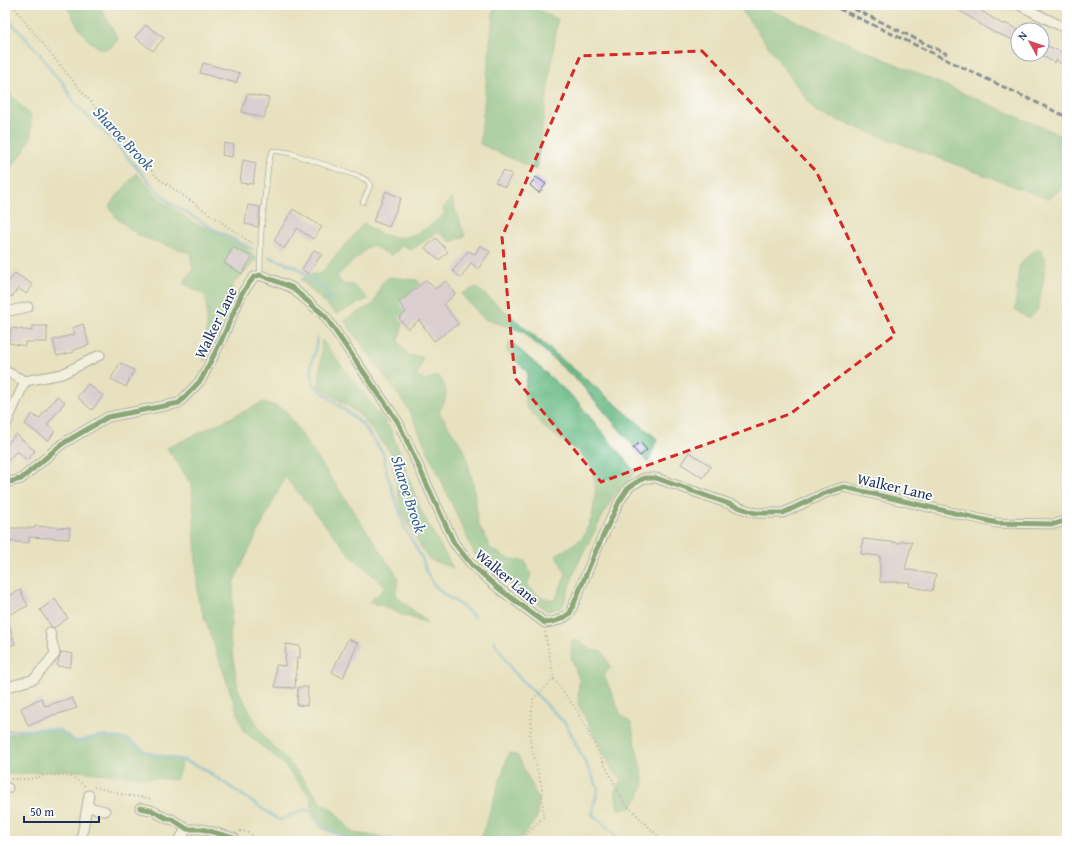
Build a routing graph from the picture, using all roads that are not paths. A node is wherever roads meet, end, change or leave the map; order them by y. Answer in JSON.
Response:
{"nodes":[{"id":1,"x":1019,"y":5,"type":"edge"},
{"id":2,"x":1036,"y":8,"type":"edge"},
{"id":3,"x":1067,"y":29,"type":"edge"},
{"id":4,"x":363,"y":202,"type":"dead end"},
{"id":5,"x":260,"y":274,"type":"junction"},
{"id":6,"x":28,"y":307,"type":"dead end"},
{"id":7,"x":5,"y":312,"type":"edge"},
{"id":8,"x":100,"y":355,"type":"dead end"},
{"id":9,"x":5,"y":371,"type":"edge"},
{"id":10,"x":25,"y":381,"type":"junction"},
{"id":11,"x":5,"y":427,"type":"edge"},
{"id":12,"x":5,"y":483,"type":"edge"},
{"id":13,"x":1067,"y":520,"type":"edge"},
{"id":14,"x":50,"y":632,"type":"dead end"},
{"id":15,"x":5,"y":688,"type":"edge"},
{"id":16,"x":89,"y":795,"type":"dead end"},
{"id":17,"x":88,"y":807,"type":"junction"},
{"id":18,"x":140,"y":808,"type":"dead end"},
{"id":19,"x":105,"y":811,"type":"dead end"},
{"id":20,"x":187,"y":829,"type":"junction"},
{"id":21,"x":234,"y":838,"type":"dead end"},
{"id":22,"x":81,"y":841,"type":"edge"},
{"id":23,"x":178,"y":841,"type":"edge"}],
"edges":[{"from":1,"to":2,"type":"street"},
{"from":2,"to":3,"type":"street"},
{"from":4,"to":5,"type":"lane"},
{"from":5,"to":12,"type":"street","name":"Walker Lane"},
{"from":5,"to":13,"type":"street","name":"Walker Lane"},
{"from":6,"to":7,"type":"street"},
{"from":8,"to":10,"type":"street"},
{"from":9,"to":10,"type":"street"},
{"from":10,"to":11,"type":"street"},
{"from":14,"to":15,"type":"street"},
{"from":16,"to":17,"type":"street"},
{"from":17,"to":19,"type":"street"},
{"from":17,"to":22,"type":"street"},
{"from":18,"to":20,"type":"street"},
{"from":20,"to":21,"type":"street"},
{"from":20,"to":23,"type":"street"}]}
